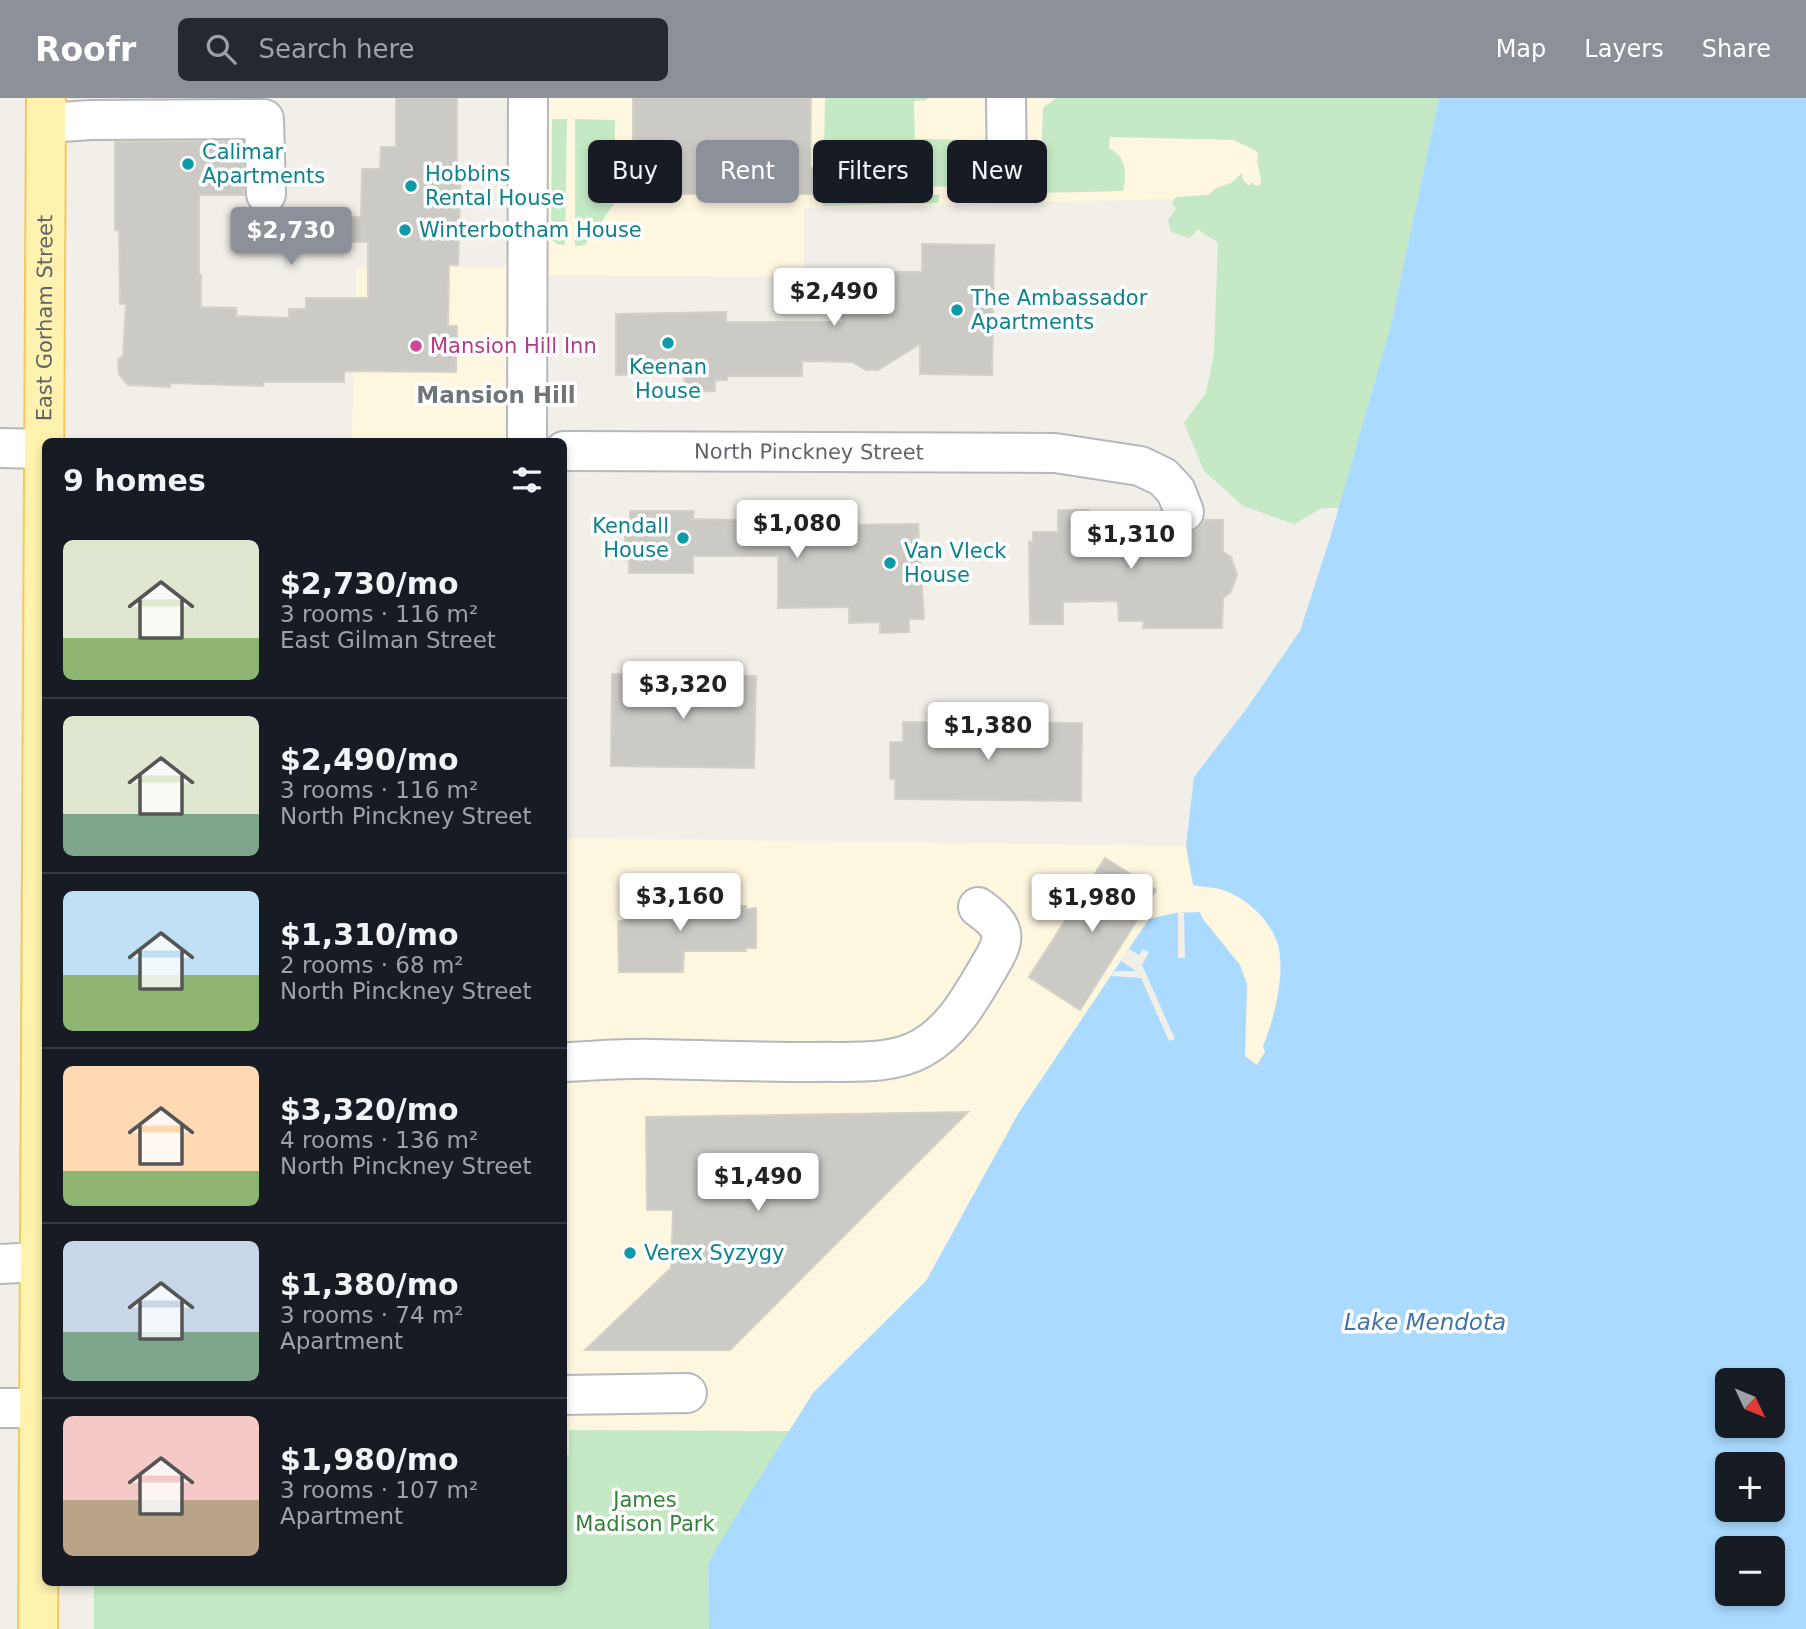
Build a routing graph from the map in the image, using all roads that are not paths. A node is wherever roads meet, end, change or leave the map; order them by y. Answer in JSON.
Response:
{"nodes":[{"id":1,"x":528,"y":98,"type":"edge"},
{"id":2,"x":1006,"y":98,"type":"edge"},
{"id":3,"x":46,"y":110,"type":"edge"},
{"id":4,"x":1007,"y":140,"type":"edge"},
{"id":5,"x":267,"y":194,"type":"dead end"},
{"id":6,"x":45,"y":438,"type":"edge"},
{"id":7,"x":527,"y":438,"type":"edge"},
{"id":8,"x":0,"y":448,"type":"edge"},
{"id":9,"x":42,"y":449,"type":"edge"},
{"id":10,"x":567,"y":450,"type":"edge"},
{"id":11,"x":1184,"y":512,"type":"dead end"},
{"id":12,"x":978,"y":907,"type":"dead end"},
{"id":13,"x":42,"y":937,"type":"edge"},
{"id":14,"x":567,"y":1062,"type":"edge"},
{"id":15,"x":40,"y":1262,"type":"junction"},
{"id":16,"x":0,"y":1264,"type":"edge"},
{"id":17,"x":687,"y":1394,"type":"dead end"},
{"id":18,"x":567,"y":1395,"type":"edge"},
{"id":19,"x":0,"y":1408,"type":"edge"},
{"id":20,"x":42,"y":1408,"type":"edge"},
{"id":21,"x":38,"y":1629,"type":"edge"}],
"edges":[{"from":1,"to":7,"type":"street"},
{"from":2,"to":4,"type":"street"},
{"from":3,"to":5,"type":"street"},
{"from":3,"to":6,"type":"main road","name":"East Gorham Street"},
{"from":8,"to":9,"type":"street"},
{"from":10,"to":11,"type":"street","name":"North Pinckney Street"},
{"from":12,"to":14,"type":"street"},
{"from":13,"to":15,"type":"main road","name":"East Gorham Street"},
{"from":15,"to":16,"type":"street"},
{"from":15,"to":20,"type":"main road","name":"East Gorham Street"},
{"from":17,"to":18,"type":"street"},
{"from":19,"to":20,"type":"street"},
{"from":20,"to":21,"type":"main road","name":"East Gorham Street"}]}
